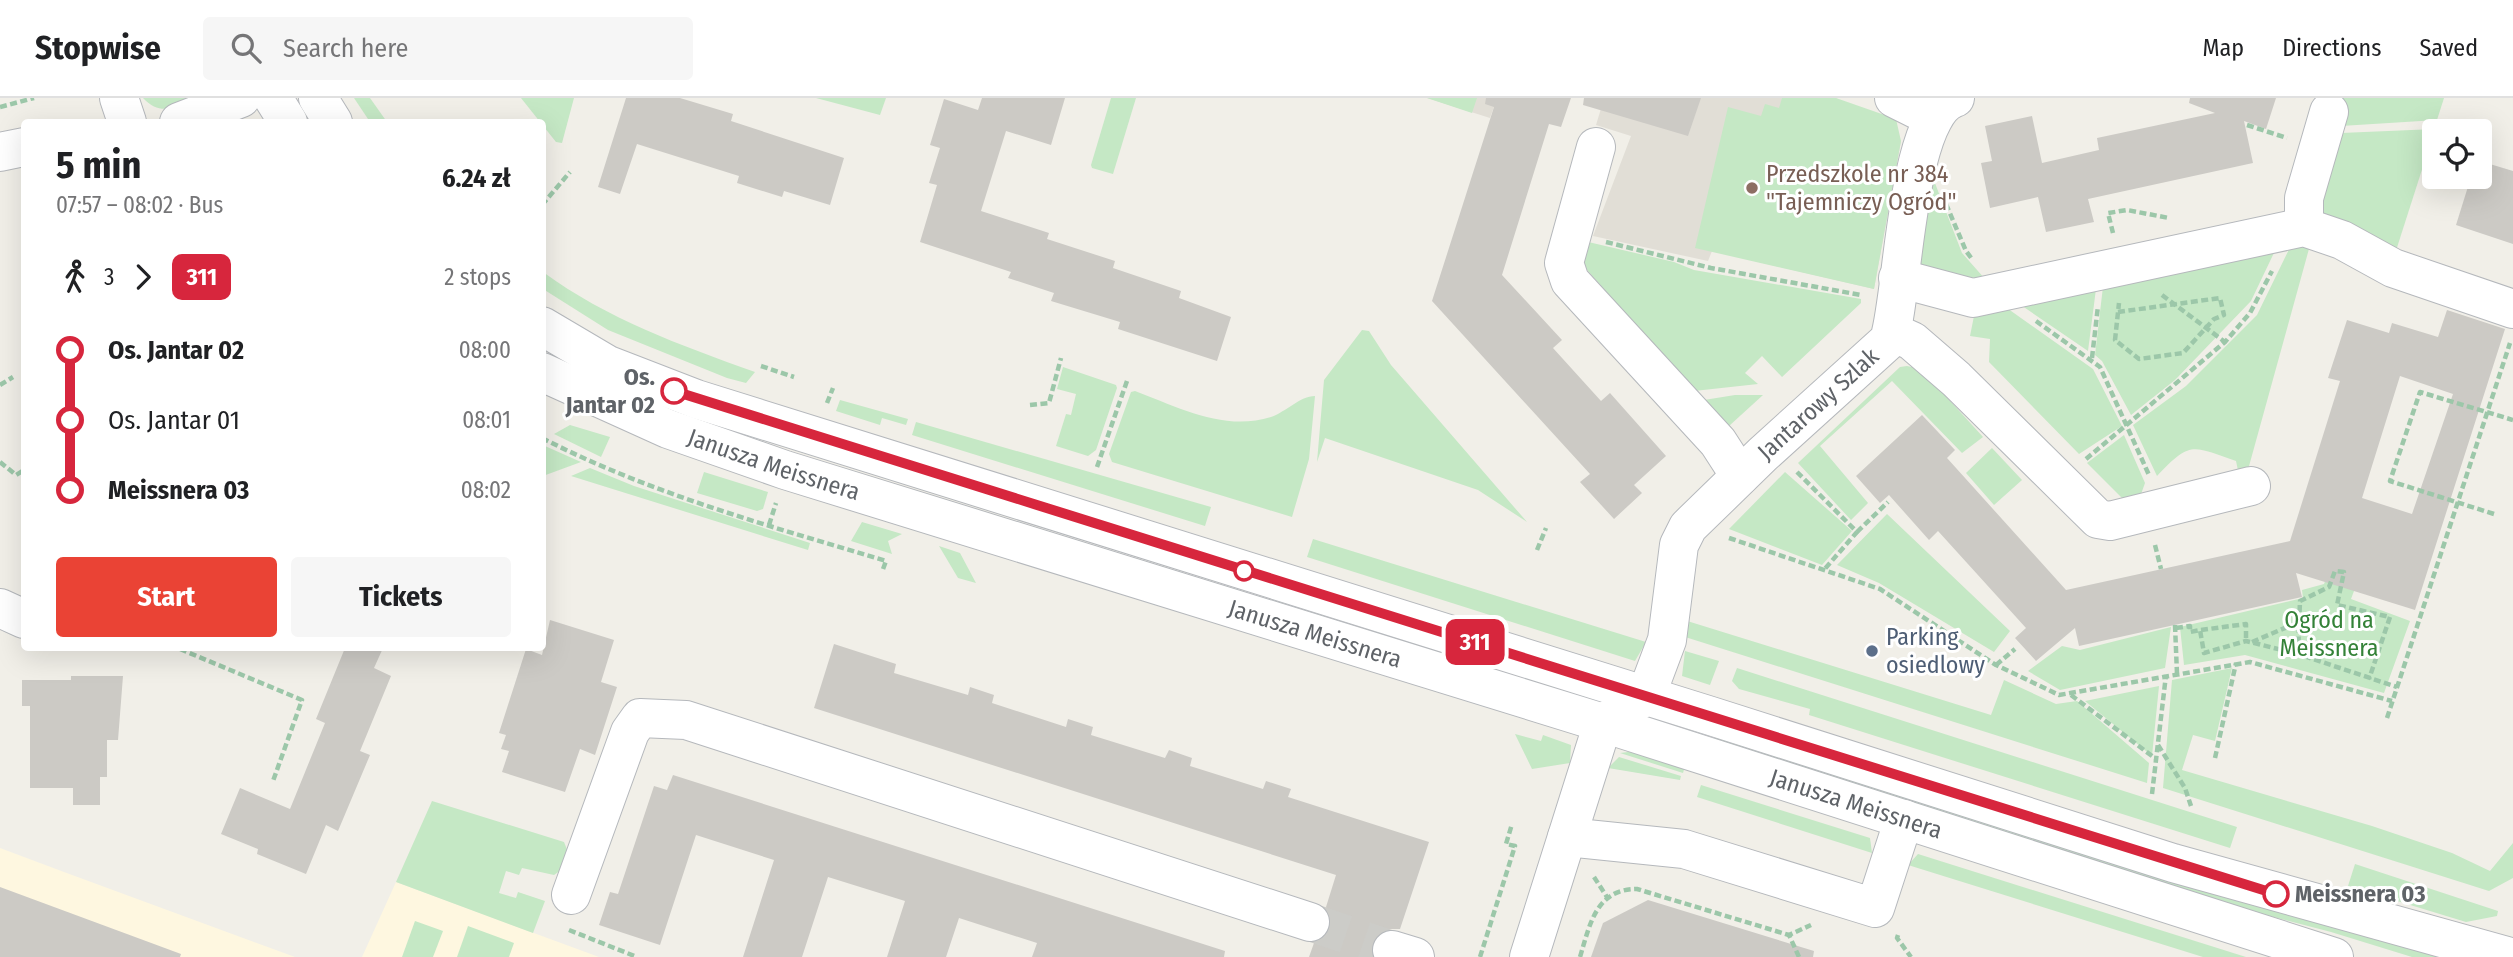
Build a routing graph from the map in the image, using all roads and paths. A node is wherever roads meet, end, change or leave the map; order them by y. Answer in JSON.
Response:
{"nodes":[{"id":1,"x":34,"y":98,"type":"edge"},
{"id":2,"x":119,"y":98,"type":"edge"},
{"id":3,"x":241,"y":98,"type":"edge"},
{"id":4,"x":273,"y":98,"type":"edge"},
{"id":5,"x":318,"y":98,"type":"edge"},
{"id":6,"x":1894,"y":98,"type":"edge"},
{"id":7,"x":0,"y":107,"type":"edge"},
{"id":8,"x":1943,"y":108,"type":"edge"},
{"id":9,"x":2329,"y":111,"type":"dead end"},
{"id":10,"x":126,"y":119,"type":"edge"},
{"id":11,"x":187,"y":119,"type":"edge"},
{"id":12,"x":286,"y":119,"type":"edge"},
{"id":13,"x":331,"y":119,"type":"edge"},
{"id":14,"x":1596,"y":147,"type":"dead end"},
{"id":15,"x":21,"y":148,"type":"edge"},
{"id":16,"x":0,"y":152,"type":"edge"},
{"id":17,"x":570,"y":172,"type":"dead end"},
{"id":18,"x":546,"y":200,"type":"edge"},
{"id":19,"x":1945,"y":200,"type":"dead end"},
{"id":20,"x":2300,"y":227,"type":"junction"},
{"id":21,"x":1571,"y":233,"type":"junction"},
{"id":22,"x":2118,"y":267,"type":"junction"},
{"id":23,"x":2000,"y":293,"type":"junction"},
{"id":24,"x":2174,"y":304,"type":"junction"},
{"id":25,"x":1895,"y":305,"type":"junction"},
{"id":26,"x":2513,"y":309,"type":"edge"},
{"id":27,"x":2118,"y":312,"type":"junction"},
{"id":28,"x":546,"y":328,"type":"edge"},
{"id":29,"x":2207,"y":329,"type":"junction"},
{"id":30,"x":2513,"y":334,"type":"edge"},
{"id":31,"x":2225,"y":342,"type":"junction"},
{"id":32,"x":1061,"y":358,"type":"dead end"},
{"id":33,"x":2092,"y":358,"type":"junction"},
{"id":34,"x":761,"y":366,"type":"dead end"},
{"id":35,"x":13,"y":377,"type":"dead end"},
{"id":36,"x":794,"y":377,"type":"dead end"},
{"id":37,"x":1126,"y":381,"type":"dead end"},
{"id":38,"x":0,"y":385,"type":"edge"},
{"id":39,"x":547,"y":387,"type":"edge"},
{"id":40,"x":1030,"y":405,"type":"dead end"},
{"id":41,"x":2488,"y":413,"type":"junction"},
{"id":42,"x":2513,"y":420,"type":"edge"},
{"id":43,"x":2128,"y":424,"type":"junction"},
{"id":44,"x":546,"y":440,"type":"edge"},
{"id":45,"x":0,"y":462,"type":"edge"},
{"id":46,"x":1788,"y":463,"type":"dead end"},
{"id":47,"x":1097,"y":467,"type":"dead end"},
{"id":48,"x":21,"y":472,"type":"edge"},
{"id":49,"x":1740,"y":476,"type":"junction"},
{"id":50,"x":2059,"y":481,"type":"junction"},
{"id":51,"x":2251,"y":486,"type":"dead end"},
{"id":52,"x":1888,"y":502,"type":"dead end"},
{"id":53,"x":2458,"y":503,"type":"junction"},
{"id":54,"x":2162,"y":508,"type":"junction"},
{"id":55,"x":2494,"y":514,"type":"dead end"},
{"id":56,"x":1546,"y":528,"type":"dead end"},
{"id":57,"x":1857,"y":532,"type":"junction"},
{"id":58,"x":1727,"y":537,"type":"dead end"},
{"id":59,"x":1537,"y":550,"type":"dead end"},
{"id":60,"x":1824,"y":571,"type":"junction"},
{"id":61,"x":882,"y":572,"type":"dead end"},
{"id":62,"x":0,"y":608,"type":"edge"},
{"id":63,"x":21,"y":618,"type":"edge"},
{"id":64,"x":2299,"y":622,"type":"junction"},
{"id":65,"x":2200,"y":630,"type":"junction"},
{"id":66,"x":2249,"y":642,"type":"junction"},
{"id":67,"x":2015,"y":649,"type":"dead end"},
{"id":68,"x":185,"y":651,"type":"edge"},
{"id":69,"x":2298,"y":654,"type":"junction"},
{"id":70,"x":2236,"y":663,"type":"junction"},
{"id":71,"x":1996,"y":665,"type":"junction"},
{"id":72,"x":2177,"y":674,"type":"junction"},
{"id":73,"x":2166,"y":675,"type":"junction"},
{"id":74,"x":2369,"y":679,"type":"junction"},
{"id":75,"x":2397,"y":687,"type":"junction"},
{"id":76,"x":2071,"y":695,"type":"junction"},
{"id":77,"x":1646,"y":696,"type":"junction"},
{"id":78,"x":2392,"y":701,"type":"junction"},
{"id":79,"x":2387,"y":718,"type":"dead end"},
{"id":80,"x":1603,"y":723,"type":"junction"},
{"id":81,"x":2158,"y":745,"type":"junction"},
{"id":82,"x":2215,"y":758,"type":"dead end"},
{"id":83,"x":2157,"y":759,"type":"junction"},
{"id":84,"x":273,"y":781,"type":"dead end"},
{"id":85,"x":2152,"y":794,"type":"dead end"},
{"id":86,"x":2191,"y":806,"type":"dead end"},
{"id":87,"x":1904,"y":819,"type":"junction"},
{"id":88,"x":1512,"y":824,"type":"dead end"},
{"id":89,"x":1567,"y":837,"type":"junction"},
{"id":90,"x":1597,"y":882,"type":"dead end"},
{"id":91,"x":571,"y":895,"type":"joint"},
{"id":92,"x":1607,"y":897,"type":"junction"},
{"id":93,"x":1888,"y":918,"type":"junction"},
{"id":94,"x":1310,"y":922,"type":"tunnel mouth"},
{"id":95,"x":1789,"y":935,"type":"dead end"},
{"id":96,"x":637,"y":957,"type":"edge"},
{"id":97,"x":1480,"y":957,"type":"edge"},
{"id":98,"x":1529,"y":957,"type":"edge"},
{"id":99,"x":1580,"y":957,"type":"edge"},
{"id":100,"x":1911,"y":957,"type":"edge"},
{"id":101,"x":2334,"y":957,"type":"edge"},
{"id":102,"x":2510,"y":957,"type":"edge"}],
"edges":[{"from":1,"to":7,"type":"path"},
{"from":2,"to":10,"type":"street"},
{"from":3,"to":11,"type":"street"},
{"from":4,"to":12,"type":"street"},
{"from":5,"to":13,"type":"street"},
{"from":6,"to":8,"type":"street"},
{"from":8,"to":25,"type":"street"},
{"from":9,"to":20,"type":"street"},
{"from":14,"to":21,"type":"street"},
{"from":15,"to":16,"type":"street"},
{"from":17,"to":18,"type":"path"},
{"from":19,"to":23,"type":"path"},
{"from":20,"to":22,"type":"street"},
{"from":20,"to":26,"type":"street"},
{"from":20,"to":31,"type":"path"},
{"from":21,"to":25,"type":"path"},
{"from":21,"to":49,"type":"street"},
{"from":22,"to":23,"type":"street"},
{"from":22,"to":27,"type":"path"},
{"from":22,"to":33,"type":"path"},
{"from":23,"to":25,"type":"street"},
{"from":23,"to":33,"type":"path"},
{"from":24,"to":27,"type":"path"},
{"from":24,"to":29,"type":"path"},
{"from":24,"to":29,"type":"path"},
{"from":25,"to":49,"type":"street","name":"Jantarowy Szlak"},
{"from":25,"to":50,"type":"street"},
{"from":27,"to":29,"type":"path"},
{"from":28,"to":77,"type":"street","name":"Janusza Meissnera"},
{"from":29,"to":31,"type":"path"},
{"from":30,"to":41,"type":"path"},
{"from":31,"to":43,"type":"path"},
{"from":32,"to":40,"type":"path"},
{"from":33,"to":43,"type":"path"},
{"from":34,"to":36,"type":"path"},
{"from":35,"to":38,"type":"path"},
{"from":37,"to":47,"type":"path"},
{"from":39,"to":80,"type":"street","name":"Janusza Meissnera"},
{"from":41,"to":42,"type":"path"},
{"from":41,"to":53,"type":"path"},
{"from":41,"to":53,"type":"path"},
{"from":43,"to":50,"type":"path"},
{"from":43,"to":54,"type":"path"},
{"from":44,"to":61,"type":"path"},
{"from":45,"to":48,"type":"path"},
{"from":46,"to":57,"type":"path"},
{"from":49,"to":77,"type":"street","name":"Jantarowy Szlak"},
{"from":50,"to":54,"type":"street"},
{"from":51,"to":54,"type":"street"},
{"from":52,"to":57,"type":"path"},
{"from":53,"to":55,"type":"path"},
{"from":53,"to":75,"type":"path"},
{"from":56,"to":59,"type":"path"},
{"from":57,"to":60,"type":"path"},
{"from":58,"to":60,"type":"path"},
{"from":60,"to":71,"type":"path"},
{"from":62,"to":63,"type":"street"},
{"from":64,"to":66,"type":"path"},
{"from":64,"to":69,"type":"path"},
{"from":64,"to":74,"type":"path"},
{"from":65,"to":66,"type":"path"},
{"from":65,"to":66,"type":"path"},
{"from":65,"to":72,"type":"path"},
{"from":66,"to":69,"type":"path"},
{"from":67,"to":71,"type":"path"},
{"from":68,"to":84,"type":"path"},
{"from":69,"to":74,"type":"path"},
{"from":70,"to":72,"type":"path"},
{"from":70,"to":78,"type":"path"},
{"from":70,"to":82,"type":"path"},
{"from":71,"to":76,"type":"path"},
{"from":72,"to":73,"type":"path"},
{"from":73,"to":76,"type":"path"},
{"from":73,"to":81,"type":"path"},
{"from":74,"to":75,"type":"path"},
{"from":75,"to":78,"type":"path"},
{"from":76,"to":83,"type":"path"},
{"from":77,"to":80,"type":"street"},
{"from":77,"to":102,"type":"street","name":"Janusza Meissnera"},
{"from":78,"to":79,"type":"path"},
{"from":80,"to":87,"type":"street","name":"Janusza Meissnera"},
{"from":80,"to":89,"type":"street"},
{"from":81,"to":83,"type":"path"},
{"from":81,"to":86,"type":"path"},
{"from":83,"to":85,"type":"path"},
{"from":87,"to":93,"type":"street"},
{"from":87,"to":101,"type":"street","name":"Janusza Meissnera"},
{"from":88,"to":97,"type":"path"},
{"from":89,"to":93,"type":"street"},
{"from":89,"to":98,"type":"street"},
{"from":90,"to":92,"type":"path"},
{"from":91,"to":94,"type":"street"},
{"from":91,"to":96,"type":"path"},
{"from":92,"to":95,"type":"path"},
{"from":92,"to":99,"type":"path"},
{"from":93,"to":100,"type":"path"}]}
